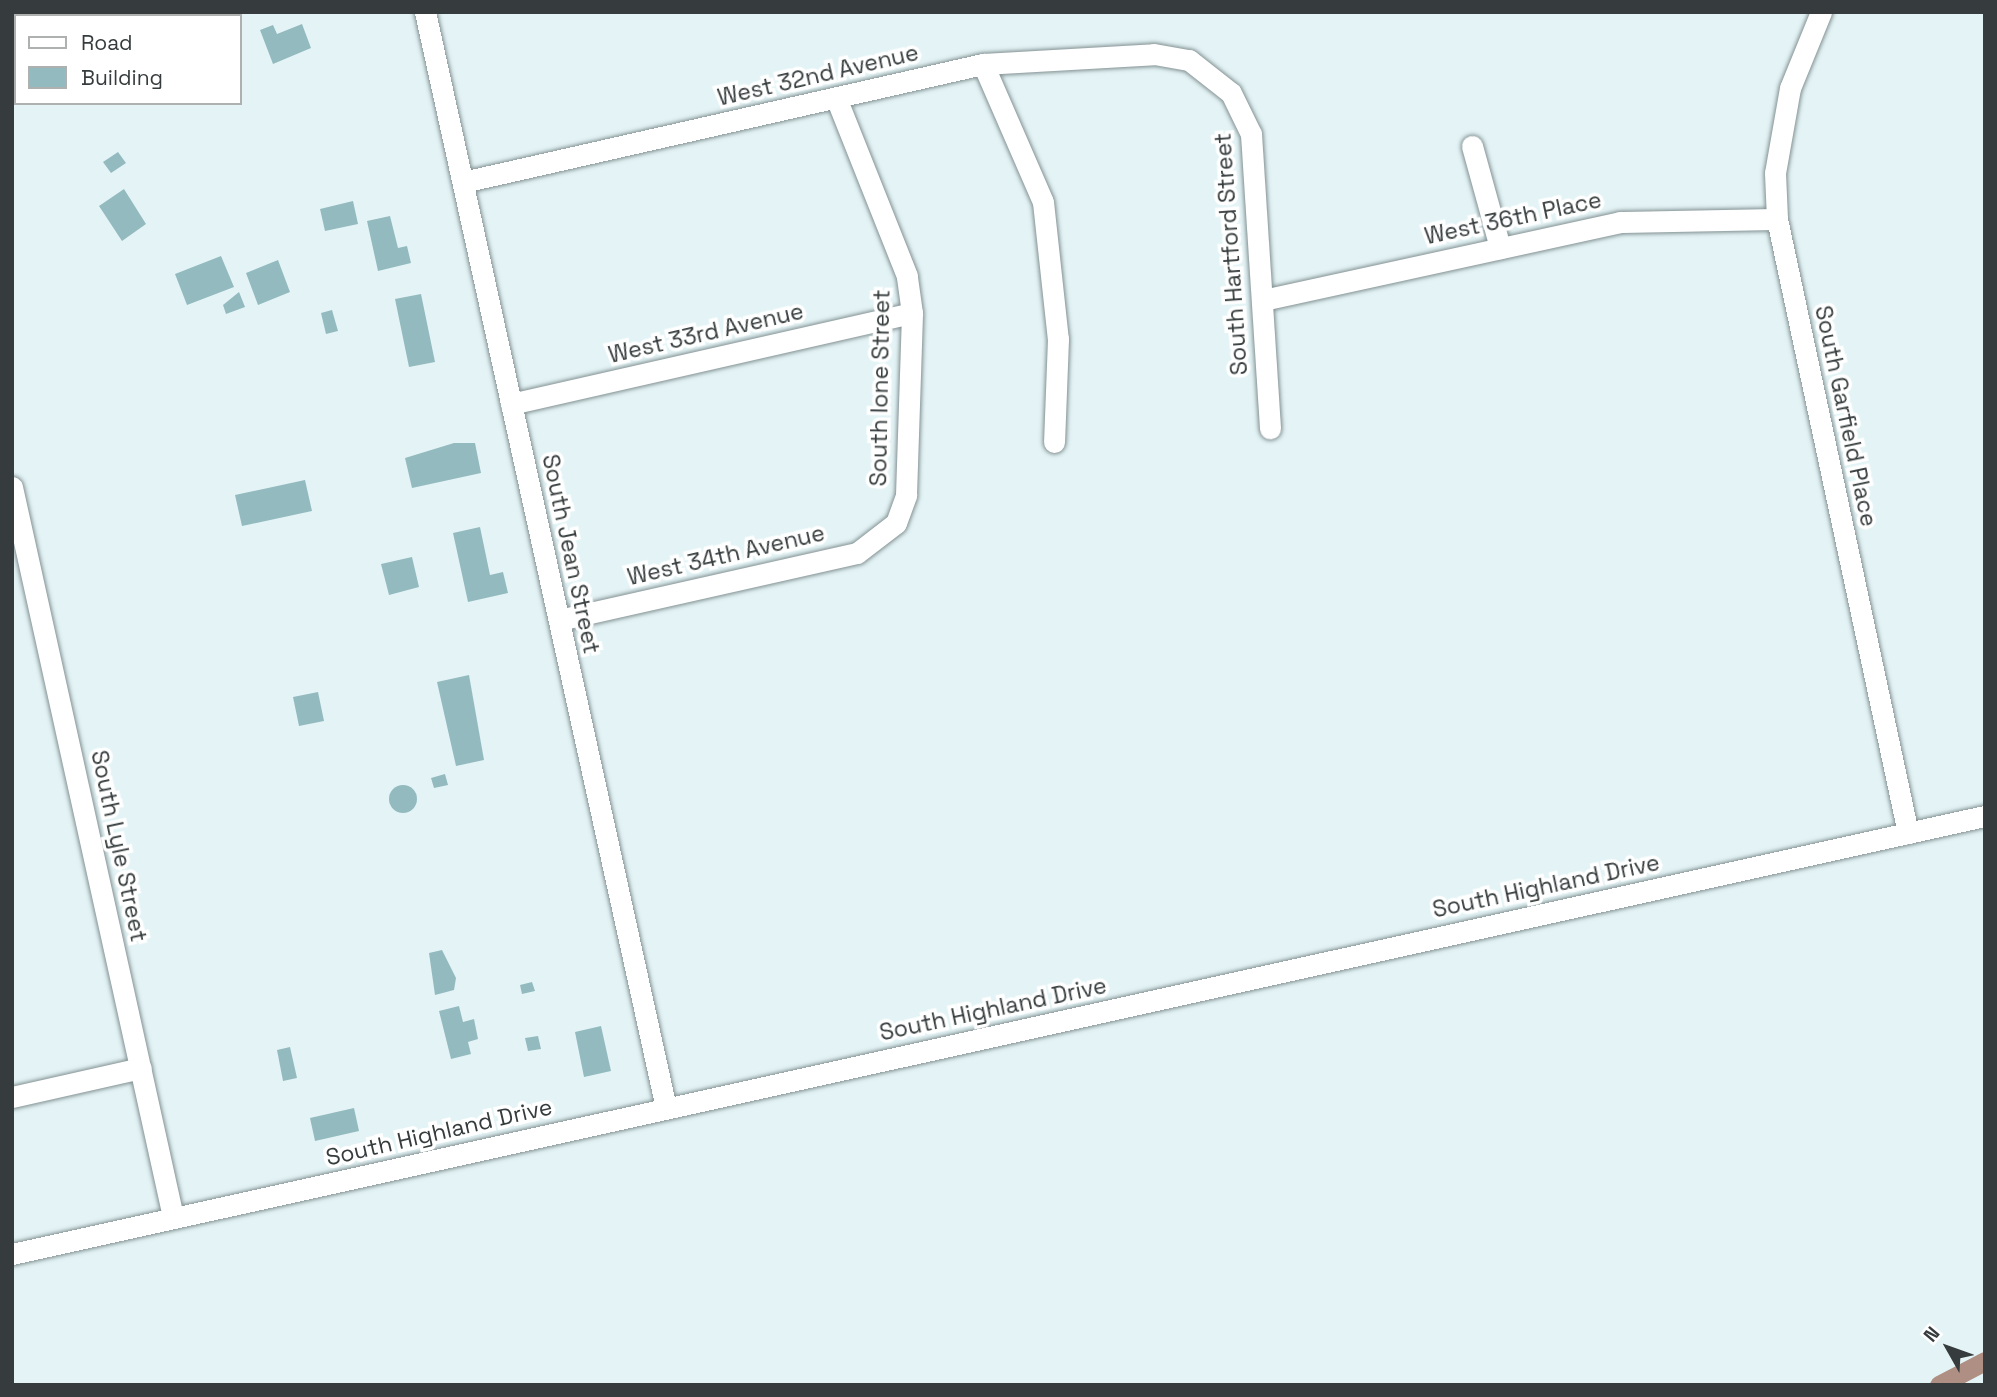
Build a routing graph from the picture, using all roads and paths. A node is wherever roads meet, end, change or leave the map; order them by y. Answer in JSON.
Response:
{"nodes":[{"id":1,"x":425,"y":12,"type":"edge"},
{"id":2,"x":1821,"y":12,"type":"edge"},
{"id":3,"x":1189,"y":60,"type":"joint"},
{"id":4,"x":984,"y":64,"type":"junction"},
{"id":5,"x":836,"y":99,"type":"junction"},
{"id":6,"x":1472,"y":146,"type":"dead end"},
{"id":7,"x":463,"y":182,"type":"junction"},
{"id":8,"x":1777,"y":219,"type":"junction"},
{"id":9,"x":1500,"y":248,"type":"junction"},
{"id":10,"x":1263,"y":300,"type":"junction"},
{"id":11,"x":912,"y":313,"type":"junction"},
{"id":12,"x":511,"y":404,"type":"junction"},
{"id":13,"x":1270,"y":428,"type":"dead end"},
{"id":14,"x":1054,"y":442,"type":"dead end"},
{"id":15,"x":12,"y":486,"type":"edge"},
{"id":16,"x":896,"y":523,"type":"joint"},
{"id":17,"x":18,"y":539,"type":"edge"},
{"id":18,"x":559,"y":620,"type":"junction"},
{"id":19,"x":1985,"y":816,"type":"edge"},
{"id":20,"x":1908,"y":833,"type":"junction"},
{"id":21,"x":141,"y":1068,"type":"junction"},
{"id":22,"x":12,"y":1097,"type":"edge"},
{"id":23,"x":666,"y":1108,"type":"junction"},
{"id":24,"x":173,"y":1217,"type":"junction"},
{"id":25,"x":12,"y":1254,"type":"edge"}],
"edges":[{"from":1,"to":7,"type":"street","name":"South Jean Street"},
{"from":2,"to":8,"type":"street","name":"South Garfield Place"},
{"from":3,"to":4,"type":"street","name":"West 32nd Avenue"},
{"from":3,"to":10,"type":"street","name":"South Hartford Street"},
{"from":4,"to":5,"type":"street","name":"West 32nd Avenue"},
{"from":4,"to":14,"type":"street"},
{"from":5,"to":7,"type":"street","name":"West 32nd Avenue"},
{"from":5,"to":11,"type":"street","name":"South Ione Street"},
{"from":6,"to":9,"type":"street"},
{"from":7,"to":12,"type":"street","name":"South Jean Street"},
{"from":8,"to":9,"type":"street","name":"West 36th Place"},
{"from":8,"to":20,"type":"street","name":"South Garfield Place"},
{"from":9,"to":10,"type":"street","name":"West 36th Place"},
{"from":10,"to":13,"type":"street","name":"South Hartford Street"},
{"from":11,"to":12,"type":"street","name":"West 33rd Avenue"},
{"from":11,"to":16,"type":"street","name":"South Ione Street"},
{"from":12,"to":18,"type":"street","name":"South Jean Street"},
{"from":15,"to":17,"type":"street","name":"South Lyle Street"},
{"from":16,"to":18,"type":"street","name":"West 34th Avenue"},
{"from":17,"to":21,"type":"street","name":"South Lyle Street"},
{"from":18,"to":23,"type":"street","name":"South Jean Street"},
{"from":19,"to":20,"type":"street","name":"South Highland Drive"},
{"from":20,"to":23,"type":"street","name":"South Highland Drive"},
{"from":21,"to":22,"type":"street"},
{"from":21,"to":24,"type":"street","name":"South Lyle Street"},
{"from":23,"to":24,"type":"street","name":"South Highland Drive"},
{"from":24,"to":25,"type":"street","name":"South Highland Drive"}]}
